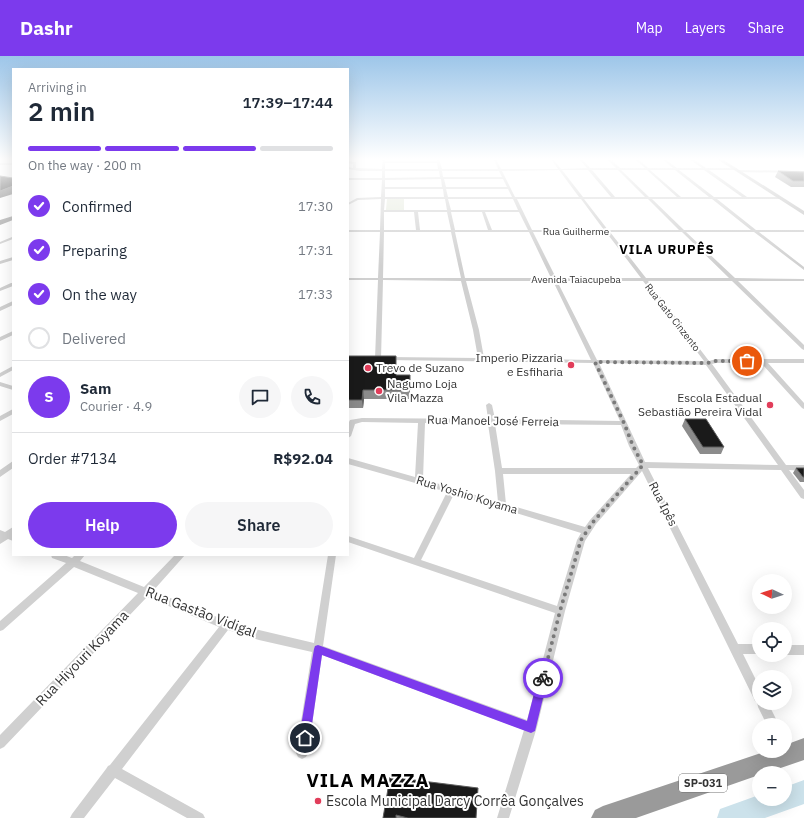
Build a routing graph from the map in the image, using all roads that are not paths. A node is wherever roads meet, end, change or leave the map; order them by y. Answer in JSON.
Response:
{"nodes":[{"id":1,"x":383,"y":195,"type":"edge"},
{"id":2,"x":445,"y":195,"type":"edge"},
{"id":3,"x":512,"y":195,"type":"edge"},
{"id":4,"x":578,"y":195,"type":"edge"},
{"id":5,"x":611,"y":195,"type":"edge"},
{"id":6,"x":644,"y":195,"type":"edge"},
{"id":7,"x":676,"y":195,"type":"edge"},
{"id":8,"x":709,"y":195,"type":"edge"},
{"id":9,"x":741,"y":195,"type":"edge"},
{"id":10,"x":775,"y":195,"type":"edge"},
{"id":11,"x":383,"y":198,"type":"junction"},
{"id":12,"x":446,"y":198,"type":"junction"},
{"id":13,"x":514,"y":198,"type":"junction"},
{"id":14,"x":581,"y":198,"type":"junction"},
{"id":15,"x":614,"y":198,"type":"junction"},
{"id":16,"x":648,"y":198,"type":"junction"},
{"id":17,"x":680,"y":198,"type":"junction"},
{"id":18,"x":713,"y":198,"type":"junction"},
{"id":19,"x":746,"y":198,"type":"junction"},
{"id":20,"x":780,"y":198,"type":"junction"},
{"id":21,"x":349,"y":203,"type":"edge"},
{"id":22,"x":382,"y":211,"type":"junction"},
{"id":23,"x":416,"y":211,"type":"junction"},
{"id":24,"x":448,"y":211,"type":"junction"},
{"id":25,"x":483,"y":211,"type":"junction"},
{"id":26,"x":521,"y":211,"type":"junction"},
{"id":27,"x":804,"y":213,"type":"edge"},
{"id":28,"x":12,"y":218,"type":"edge"},
{"id":29,"x":0,"y":222,"type":"edge"},
{"id":30,"x":454,"y":230,"type":"junction"},
{"id":31,"x":490,"y":230,"type":"junction"},
{"id":32,"x":381,"y":231,"type":"junction"},
{"id":33,"x":418,"y":231,"type":"junction"},
{"id":34,"x":530,"y":231,"type":"junction"},
{"id":35,"x":606,"y":231,"type":"junction"},
{"id":36,"x":683,"y":231,"type":"junction"},
{"id":37,"x":756,"y":231,"type":"junction"},
{"id":38,"x":804,"y":231,"type":"edge"},
{"id":39,"x":349,"y":232,"type":"edge"},
{"id":40,"x":12,"y":238,"type":"edge"},
{"id":41,"x":0,"y":243,"type":"edge"},
{"id":42,"x":12,"y":258,"type":"edge"},
{"id":43,"x":0,"y":264,"type":"edge"},
{"id":44,"x":804,"y":269,"type":"edge"},
{"id":45,"x":463,"y":278,"type":"junction"},
{"id":46,"x":349,"y":279,"type":"edge"},
{"id":47,"x":380,"y":279,"type":"junction"},
{"id":48,"x":554,"y":279,"type":"junction"},
{"id":49,"x":644,"y":279,"type":"junction"},
{"id":50,"x":733,"y":279,"type":"junction"},
{"id":51,"x":804,"y":280,"type":"edge"},
{"id":52,"x":0,"y":285,"type":"edge"},
{"id":53,"x":10,"y":287,"type":"edge"},
{"id":54,"x":0,"y":290,"type":"edge"},
{"id":55,"x":12,"y":303,"type":"edge"},
{"id":56,"x":0,"y":309,"type":"edge"},
{"id":57,"x":12,"y":333,"type":"edge"},
{"id":58,"x":0,"y":339,"type":"edge"},
{"id":59,"x":804,"y":348,"type":"edge"},
{"id":60,"x":481,"y":360,"type":"junction"},
{"id":61,"x":762,"y":361,"type":"junction"},
{"id":62,"x":804,"y":361,"type":"edge"},
{"id":63,"x":595,"y":362,"type":"junction"},
{"id":64,"x":708,"y":363,"type":"junction"},
{"id":65,"x":12,"y":369,"type":"edge"},
{"id":66,"x":0,"y":376,"type":"edge"},
{"id":67,"x":0,"y":384,"type":"edge"},
{"id":68,"x":12,"y":388,"type":"edge"},
{"id":69,"x":489,"y":405,"type":"dead end"},
{"id":70,"x":804,"y":407,"type":"edge"},
{"id":71,"x":12,"y":412,"type":"edge"},
{"id":72,"x":0,"y":419,"type":"edge"},
{"id":73,"x":422,"y":420,"type":"junction"},
{"id":74,"x":492,"y":421,"type":"junction"},
{"id":75,"x":624,"y":423,"type":"junction"},
{"id":76,"x":349,"y":432,"type":"edge"},
{"id":77,"x":349,"y":461,"type":"edge"},
{"id":78,"x":12,"y":465,"type":"edge"},
{"id":79,"x":641,"y":468,"type":"junction"},
{"id":80,"x":783,"y":468,"type":"junction"},
{"id":81,"x":804,"y":468,"type":"edge"},
{"id":82,"x":499,"y":471,"type":"junction"},
{"id":83,"x":0,"y":474,"type":"edge"},
{"id":84,"x":419,"y":480,"type":"junction"},
{"id":85,"x":452,"y":491,"type":"junction"},
{"id":86,"x":804,"y":496,"type":"edge"},
{"id":87,"x":502,"y":506,"type":"junction"},
{"id":88,"x":586,"y":531,"type":"junction"},
{"id":89,"x":349,"y":539,"type":"edge"},
{"id":90,"x":58,"y":556,"type":"edge"},
{"id":91,"x":80,"y":556,"type":"edge"},
{"id":92,"x":180,"y":556,"type":"edge"},
{"id":93,"x":332,"y":556,"type":"edge"},
{"id":94,"x":73,"y":562,"type":"junction"},
{"id":95,"x":416,"y":562,"type":"junction"},
{"id":96,"x":146,"y":591,"type":"junction"},
{"id":97,"x":560,"y":611,"type":"junction"},
{"id":98,"x":226,"y":624,"type":"junction"},
{"id":99,"x":0,"y":627,"type":"edge"},
{"id":100,"x":318,"y":649,"type":"junction"},
{"id":101,"x":736,"y":649,"type":"junction"},
{"id":102,"x":752,"y":649,"type":"edge"},
{"id":103,"x":792,"y":650,"type":"edge"},
{"id":104,"x":804,"y":650,"type":"edge"},
{"id":105,"x":752,"y":682,"type":"edge"},
{"id":106,"x":531,"y":727,"type":"junction"},
{"id":107,"x":0,"y":743,"type":"edge"},
{"id":108,"x":302,"y":753,"type":"dead end"},
{"id":109,"x":772,"y":758,"type":"edge"},
{"id":110,"x":112,"y":770,"type":"junction"},
{"id":111,"x":76,"y":818,"type":"edge"},
{"id":112,"x":200,"y":818,"type":"edge"},
{"id":113,"x":503,"y":818,"type":"edge"},
{"id":114,"x":603,"y":818,"type":"edge"}],
"edges":[{"from":1,"to":11,"type":"street"},
{"from":2,"to":12,"type":"street"},
{"from":3,"to":13,"type":"street","name":"Rua Ipês"},
{"from":4,"to":14,"type":"street","name":"Rua Gato Cinzento"},
{"from":5,"to":15,"type":"street"},
{"from":6,"to":16,"type":"street"},
{"from":7,"to":17,"type":"street"},
{"from":8,"to":18,"type":"street"},
{"from":9,"to":19,"type":"street"},
{"from":10,"to":20,"type":"street"},
{"from":11,"to":12,"type":"street"},
{"from":11,"to":21,"type":"street"},
{"from":11,"to":22,"type":"street"},
{"from":12,"to":13,"type":"street"},
{"from":12,"to":24,"type":"street"},
{"from":13,"to":14,"type":"street"},
{"from":13,"to":26,"type":"street","name":"Rua Ipês"},
{"from":14,"to":15,"type":"street"},
{"from":14,"to":35,"type":"street","name":"Rua Gato Cinzento"},
{"from":15,"to":16,"type":"street"},
{"from":16,"to":17,"type":"street"},
{"from":16,"to":36,"type":"street"},
{"from":17,"to":18,"type":"street"},
{"from":18,"to":19,"type":"street"},
{"from":18,"to":37,"type":"street"},
{"from":19,"to":20,"type":"street"},
{"from":20,"to":27,"type":"street"},
{"from":22,"to":23,"type":"street"},
{"from":22,"to":32,"type":"street"},
{"from":23,"to":24,"type":"street"},
{"from":23,"to":33,"type":"street"},
{"from":24,"to":25,"type":"street"},
{"from":24,"to":30,"type":"street"},
{"from":25,"to":26,"type":"street"},
{"from":25,"to":31,"type":"street"},
{"from":26,"to":34,"type":"street","name":"Rua Ipês"},
{"from":28,"to":29,"type":"highway"},
{"from":30,"to":31,"type":"street","name":"Rua Guilherme"},
{"from":30,"to":33,"type":"street","name":"Rua Guilherme"},
{"from":30,"to":45,"type":"street"},
{"from":31,"to":34,"type":"street","name":"Rua Guilherme"},
{"from":32,"to":33,"type":"street","name":"Rua Guilherme"},
{"from":32,"to":39,"type":"street","name":"Rua Guilherme"},
{"from":32,"to":47,"type":"street"},
{"from":34,"to":35,"type":"street","name":"Rua Guilherme"},
{"from":34,"to":48,"type":"street","name":"Rua Ipês"},
{"from":35,"to":36,"type":"street","name":"Rua Guilherme"},
{"from":35,"to":49,"type":"street","name":"Rua Gato Cinzento"},
{"from":36,"to":37,"type":"street","name":"Rua Guilherme"},
{"from":36,"to":50,"type":"street"},
{"from":37,"to":38,"type":"street","name":"Rua Guilherme"},
{"from":37,"to":44,"type":"street"},
{"from":40,"to":41,"type":"street"},
{"from":42,"to":43,"type":"street"},
{"from":45,"to":47,"type":"street","name":"Avenida Taiacupeba"},
{"from":45,"to":48,"type":"street","name":"Avenida Taiacupeba"},
{"from":45,"to":60,"type":"street"},
{"from":46,"to":47,"type":"street","name":"Avenida Taiacupeba"},
{"from":47,"to":60,"type":"street"},
{"from":48,"to":49,"type":"street","name":"Avenida Taiacupeba"},
{"from":48,"to":63,"type":"street","name":"Rua Ipês"},
{"from":49,"to":50,"type":"street","name":"Avenida Taiacupeba"},
{"from":49,"to":64,"type":"street","name":"Rua Gato Cinzento"},
{"from":50,"to":51,"type":"street","name":"Avenida Taiacupeba"},
{"from":50,"to":59,"type":"street"},
{"from":52,"to":53,"type":"street"},
{"from":53,"to":54,"type":"street"},
{"from":55,"to":56,"type":"street"},
{"from":57,"to":58,"type":"street"},
{"from":60,"to":63,"type":"street"},
{"from":61,"to":62,"type":"street"},
{"from":61,"to":64,"type":"street"},
{"from":61,"to":70,"type":"street"},
{"from":63,"to":64,"type":"street"},
{"from":63,"to":75,"type":"street","name":"Rua Ipês"},
{"from":64,"to":80,"type":"street","name":"Rua Gato Cinzento"},
{"from":65,"to":66,"type":"street"},
{"from":67,"to":68,"type":"street"},
{"from":69,"to":74,"type":"street"},
{"from":71,"to":72,"type":"street"},
{"from":73,"to":74,"type":"street","name":"Rua Manoel José Ferreia"},
{"from":73,"to":76,"type":"street","name":"Rua Manoel José Ferreia"},
{"from":73,"to":84,"type":"street"},
{"from":74,"to":75,"type":"street","name":"Rua Manoel José Ferreia"},
{"from":74,"to":82,"type":"street"},
{"from":75,"to":79,"type":"street","name":"Rua Ipês"},
{"from":77,"to":84,"type":"street","name":"Rua Yoshio Koyama"},
{"from":78,"to":83,"type":"street"},
{"from":79,"to":80,"type":"street"},
{"from":79,"to":82,"type":"street"},
{"from":79,"to":88,"type":"street"},
{"from":79,"to":101,"type":"street","name":"Rua Ipês"},
{"from":80,"to":81,"type":"street"},
{"from":80,"to":86,"type":"street","name":"Rua Gato Cinzento"},
{"from":82,"to":87,"type":"street"},
{"from":84,"to":85,"type":"street","name":"Rua Yoshio Koyama"},
{"from":85,"to":87,"type":"street","name":"Rua Yoshio Koyama"},
{"from":85,"to":95,"type":"street"},
{"from":87,"to":88,"type":"street","name":"Rua Yoshio Koyama"},
{"from":88,"to":97,"type":"street"},
{"from":89,"to":95,"type":"street"},
{"from":90,"to":94,"type":"street","name":"Rua Gastão Vidigal"},
{"from":91,"to":94,"type":"street"},
{"from":92,"to":96,"type":"street","name":"Rua Hiyouri Koyama"},
{"from":93,"to":100,"type":"street"},
{"from":94,"to":96,"type":"street","name":"Rua Gastão Vidigal"},
{"from":94,"to":99,"type":"street"},
{"from":95,"to":97,"type":"street"},
{"from":96,"to":98,"type":"street","name":"Rua Gastão Vidigal"},
{"from":96,"to":107,"type":"street","name":"Rua Hiyouri Koyama"},
{"from":97,"to":106,"type":"street"},
{"from":98,"to":100,"type":"street","name":"Rua Gastão Vidigal"},
{"from":98,"to":110,"type":"street"},
{"from":100,"to":106,"type":"street","name":"Rua Gastão Vidigal"},
{"from":100,"to":108,"type":"street"},
{"from":101,"to":102,"type":"street"},
{"from":101,"to":105,"type":"street","name":"Rua Ipês"},
{"from":103,"to":104,"type":"street"},
{"from":106,"to":113,"type":"street"},
{"from":109,"to":114,"type":"highway","number":"SP-031"},
{"from":110,"to":111,"type":"street"},
{"from":110,"to":112,"type":"street"}]}
